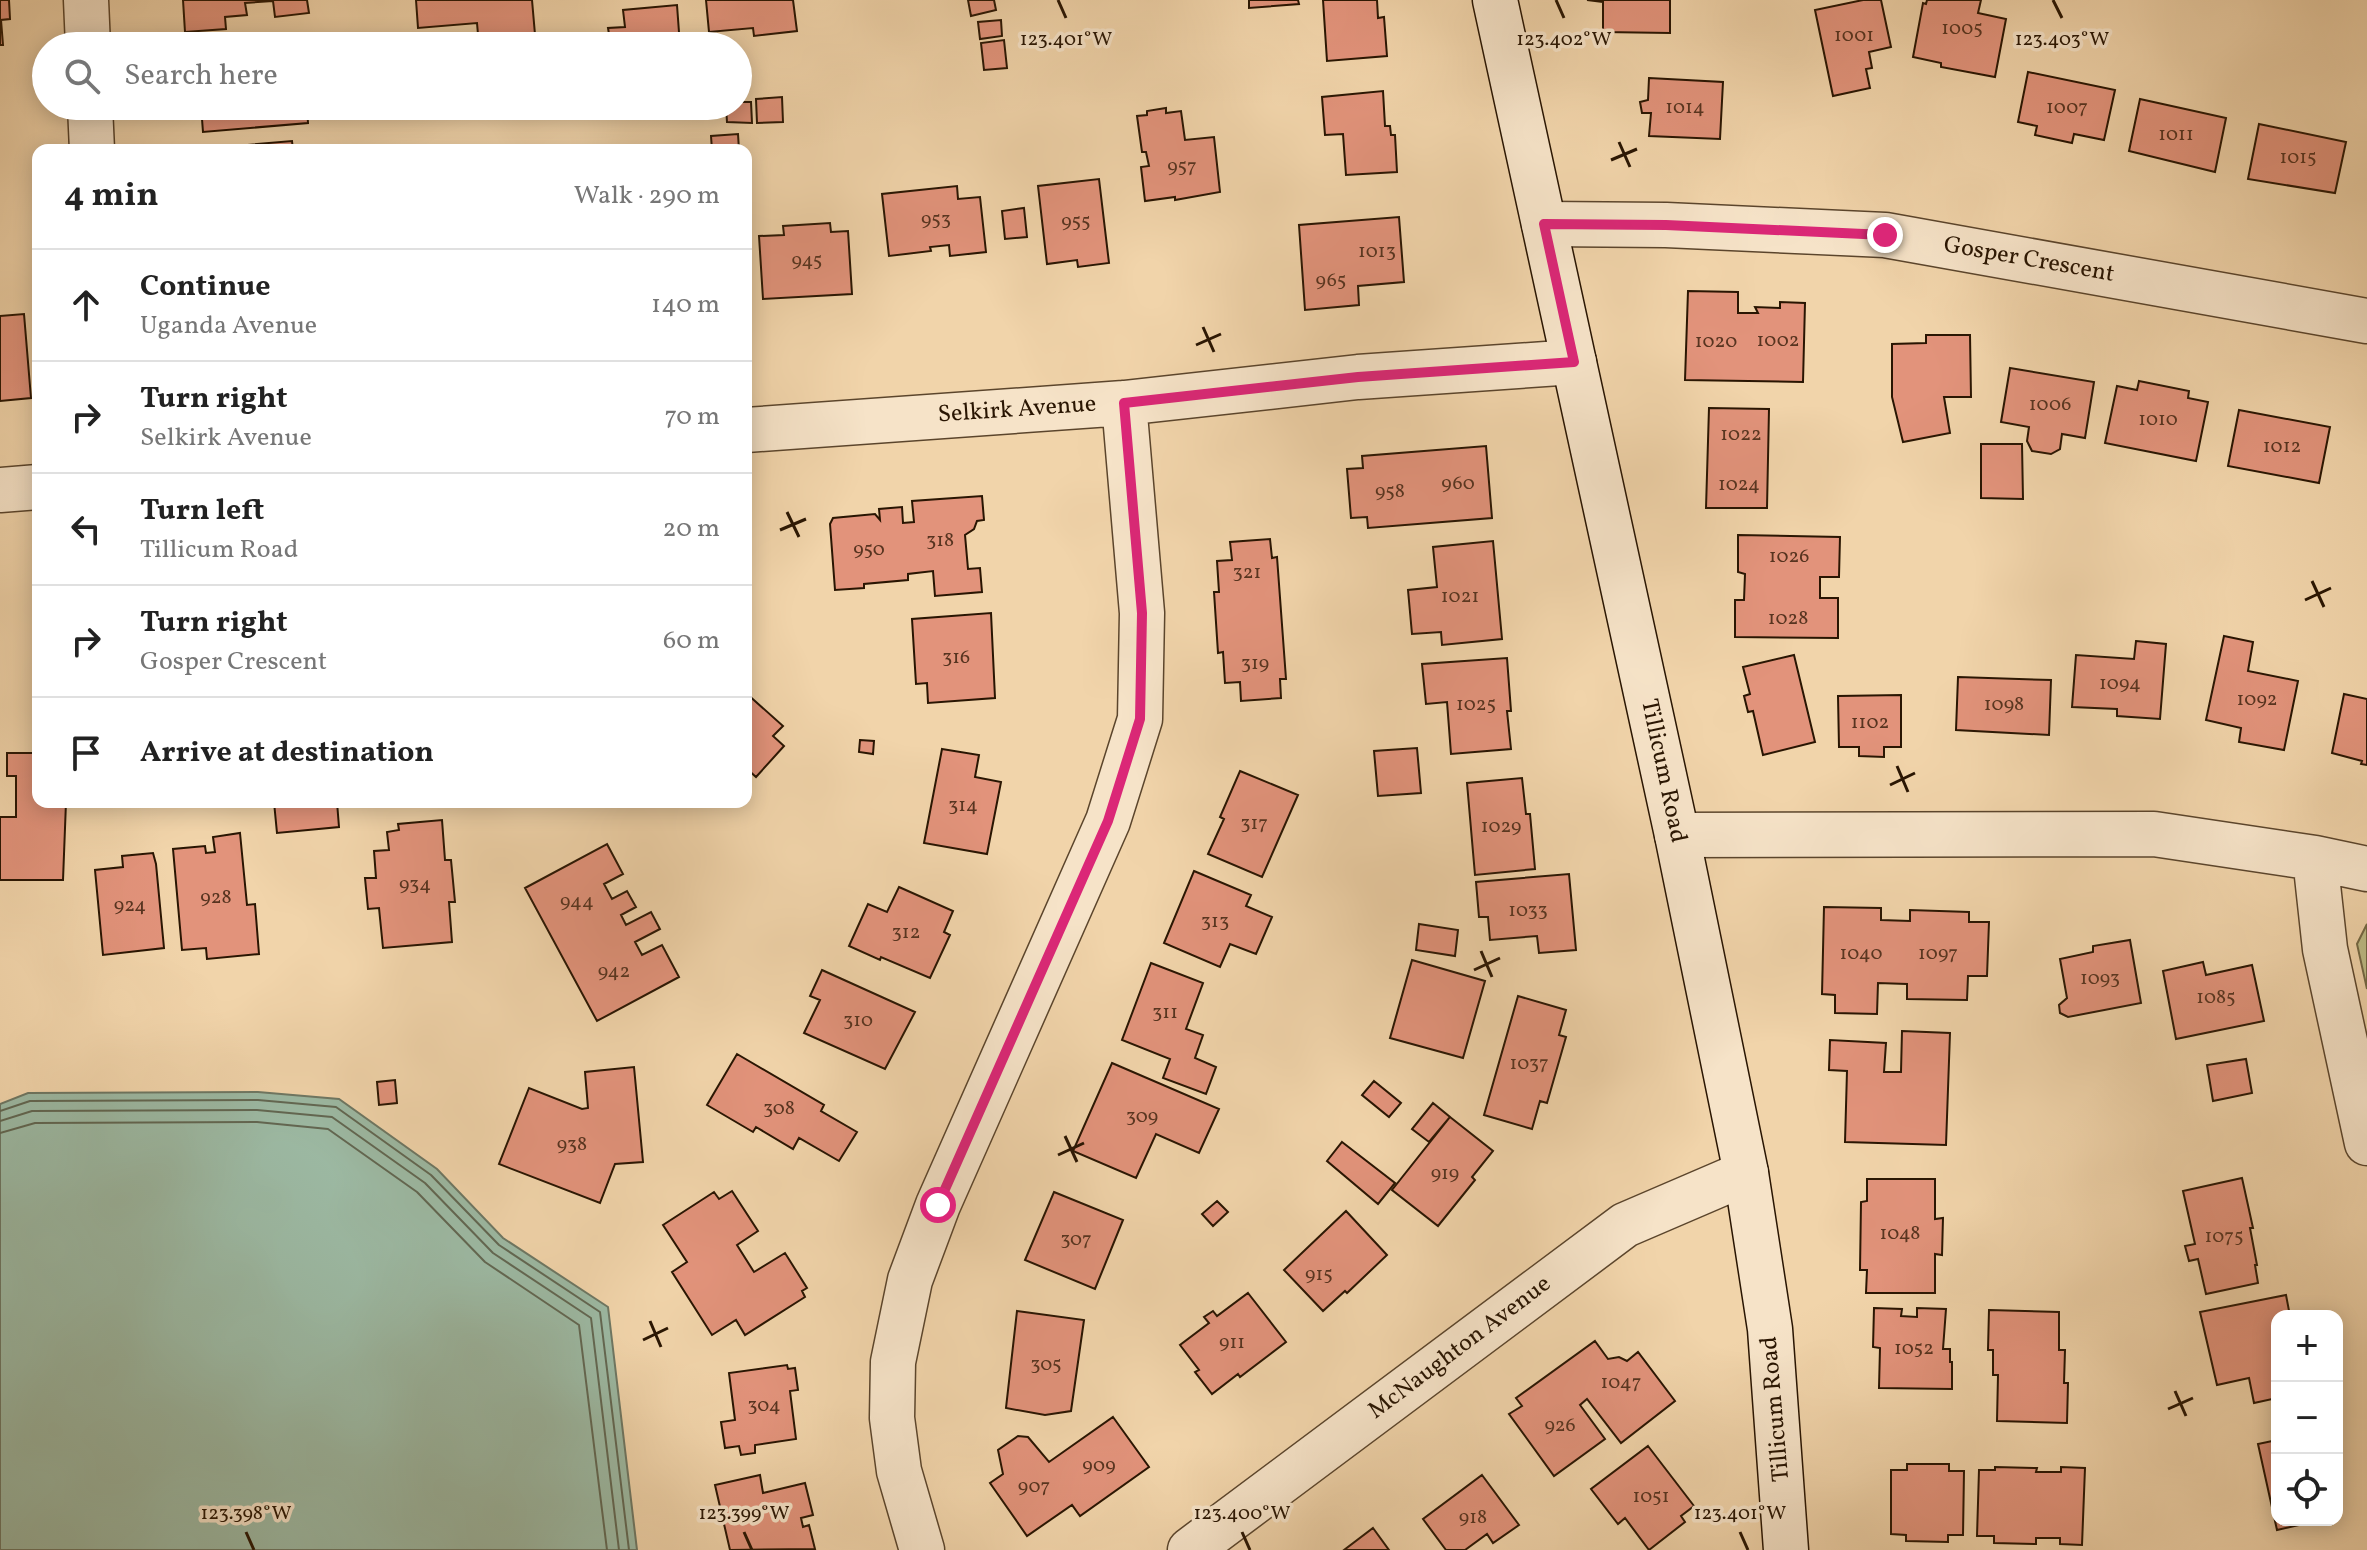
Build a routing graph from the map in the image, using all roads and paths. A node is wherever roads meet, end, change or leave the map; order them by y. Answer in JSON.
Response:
{"nodes":[{"id":1,"x":86,"y":0,"type":"edge"},
{"id":2,"x":1495,"y":0,"type":"edge"},
{"id":3,"x":87,"y":32,"type":"edge"},
{"id":4,"x":91,"y":120,"type":"edge"},
{"id":5,"x":92,"y":144,"type":"edge"},
{"id":6,"x":1544,"y":224,"type":"junction"},
{"id":7,"x":2367,"y":321,"type":"edge"},
{"id":8,"x":1574,"y":362,"type":"junction"},
{"id":9,"x":1124,"y":403,"type":"junction"},
{"id":10,"x":752,"y":430,"type":"edge"},
{"id":11,"x":32,"y":487,"type":"edge"},
{"id":12,"x":0,"y":490,"type":"edge"},
{"id":13,"x":1677,"y":835,"type":"junction"},
{"id":14,"x":2315,"y":858,"type":"junction"},
{"id":15,"x":2367,"y":869,"type":"edge"},
{"id":16,"x":2367,"y":1143,"type":"edge"},
{"id":17,"x":1746,"y":1173,"type":"junction"},
{"id":18,"x":922,"y":1550,"type":"edge"},
{"id":19,"x":1190,"y":1550,"type":"edge"},
{"id":20,"x":1786,"y":1550,"type":"edge"}],
"edges":[{"from":1,"to":3,"type":"street"},
{"from":2,"to":6,"type":"street","name":"Tillicum Road"},
{"from":4,"to":5,"type":"street"},
{"from":6,"to":7,"type":"street","name":"Gosper Crescent"},
{"from":6,"to":8,"type":"street","name":"Tillicum Road"},
{"from":8,"to":9,"type":"street","name":"Selkirk Avenue"},
{"from":8,"to":13,"type":"street","name":"Tillicum Road"},
{"from":9,"to":10,"type":"street","name":"Selkirk Avenue"},
{"from":9,"to":18,"type":"street"},
{"from":11,"to":12,"type":"street"},
{"from":13,"to":14,"type":"street"},
{"from":13,"to":17,"type":"street","name":"Tillicum Road"},
{"from":14,"to":15,"type":"street"},
{"from":14,"to":16,"type":"street"},
{"from":17,"to":19,"type":"street","name":"McNaughton Avenue"},
{"from":17,"to":20,"type":"street","name":"Tillicum Road"}]}
